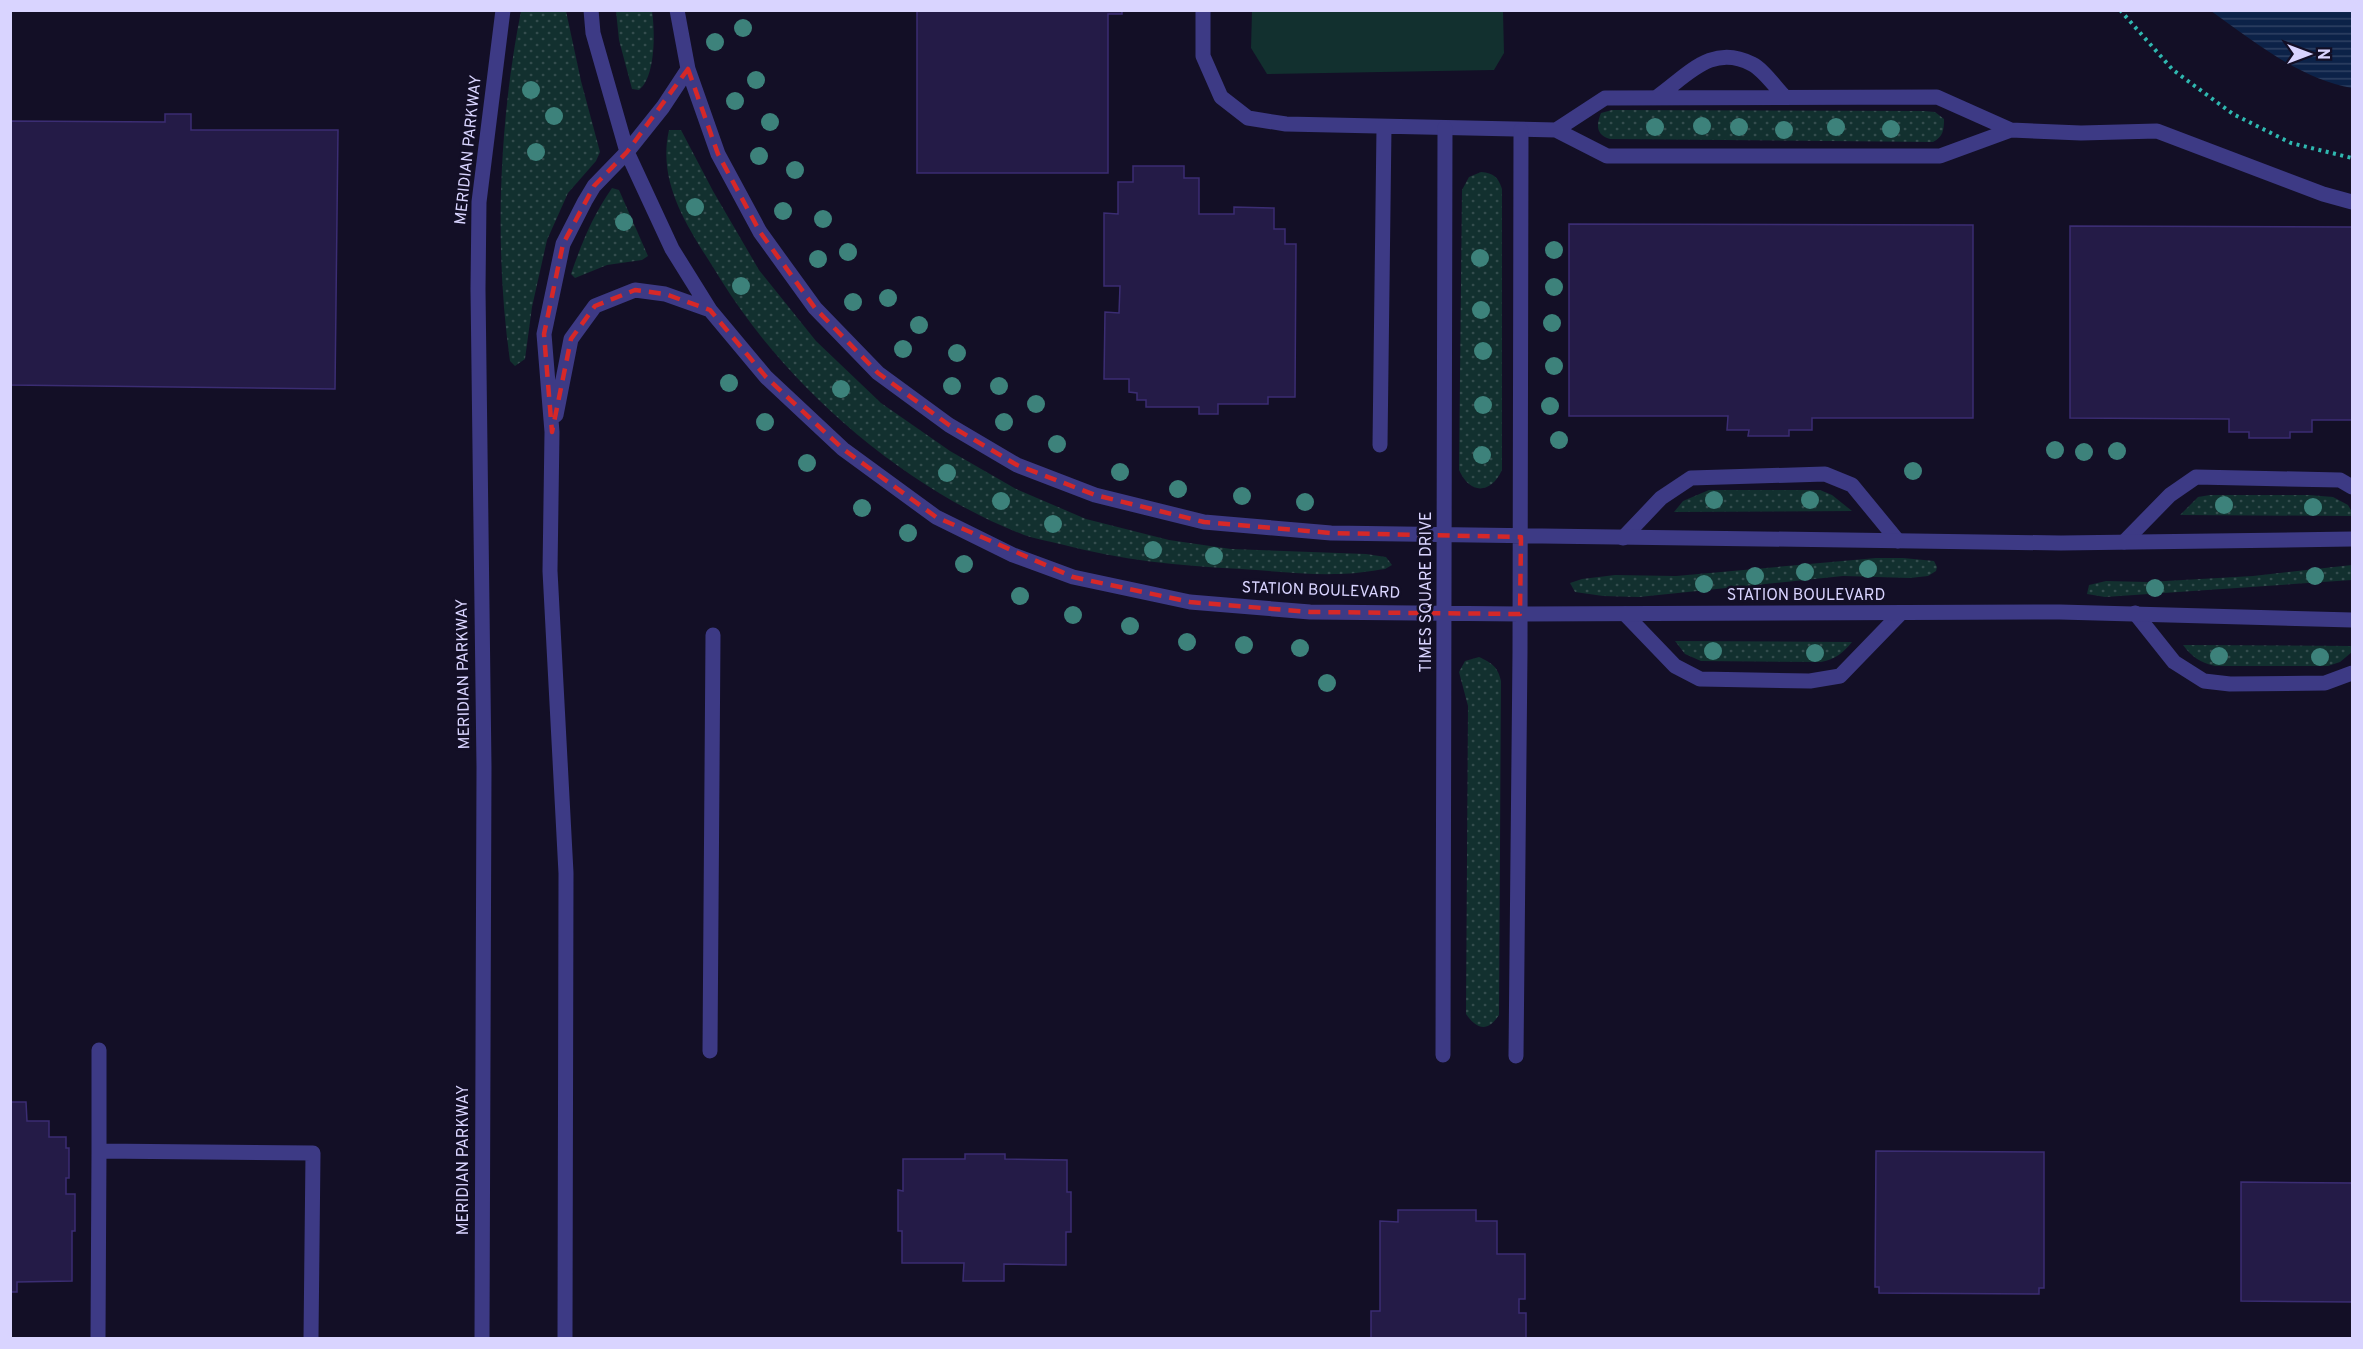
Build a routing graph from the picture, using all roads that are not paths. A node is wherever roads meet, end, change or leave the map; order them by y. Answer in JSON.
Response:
{"nodes":[{"id":1,"x":503,"y":10,"type":"edge"},
{"id":2,"x":591,"y":10,"type":"edge"},
{"id":3,"x":677,"y":10,"type":"edge"},
{"id":4,"x":1203,"y":10,"type":"edge"},
{"id":5,"x":688,"y":69,"type":"junction"},
{"id":6,"x":1657,"y":97,"type":"junction"},
{"id":7,"x":1785,"y":97,"type":"junction"},
{"id":8,"x":1384,"y":127,"type":"junction"},
{"id":9,"x":1445,"y":128,"type":"junction"},
{"id":10,"x":1521,"y":129,"type":"junction"},
{"id":11,"x":1556,"y":130,"type":"junction"},
{"id":12,"x":2011,"y":130,"type":"junction"},
{"id":13,"x":627,"y":152,"type":"junction"},
{"id":14,"x":2352,"y":202,"type":"edge"},
{"id":15,"x":710,"y":310,"type":"junction"},
{"id":16,"x":552,"y":432,"type":"junction"},
{"id":17,"x":1380,"y":445,"type":"dead end"},
{"id":18,"x":2352,"y":487,"type":"edge"},
{"id":19,"x":1445,"y":536,"type":"junction"},
{"id":20,"x":1521,"y":537,"type":"junction"},
{"id":21,"x":1623,"y":538,"type":"junction"},
{"id":22,"x":2352,"y":539,"type":"edge"},
{"id":23,"x":1898,"y":541,"type":"junction"},
{"id":24,"x":2124,"y":542,"type":"junction"},
{"id":25,"x":1445,"y":612,"type":"junction"},
{"id":26,"x":1901,"y":613,"type":"junction"},
{"id":27,"x":2135,"y":613,"type":"junction"},
{"id":28,"x":1520,"y":614,"type":"junction"},
{"id":29,"x":1625,"y":614,"type":"junction"},
{"id":30,"x":2352,"y":620,"type":"edge"},
{"id":31,"x":713,"y":635,"type":"dead end"},
{"id":32,"x":2352,"y":673,"type":"edge"},
{"id":33,"x":99,"y":1050,"type":"dead end"},
{"id":34,"x":710,"y":1051,"type":"dead end"},
{"id":35,"x":1443,"y":1055,"type":"dead end"},
{"id":36,"x":1516,"y":1056,"type":"dead end"},
{"id":37,"x":99,"y":1151,"type":"junction"},
{"id":38,"x":98,"y":1338,"type":"edge"},
{"id":39,"x":311,"y":1338,"type":"edge"},
{"id":40,"x":482,"y":1338,"type":"edge"},
{"id":41,"x":565,"y":1338,"type":"edge"}],
"edges":[{"from":1,"to":40,"type":"street","name":"MERIDIAN PARKWAY"},
{"from":2,"to":13,"type":"street","name":"STATION BOULEVARD"},
{"from":3,"to":5,"type":"street"},
{"from":4,"to":8,"type":"street"},
{"from":5,"to":13,"type":"street"},
{"from":5,"to":19,"type":"street"},
{"from":6,"to":7,"type":"street"},
{"from":6,"to":7,"type":"street"},
{"from":6,"to":11,"type":"street"},
{"from":7,"to":12,"type":"street"},
{"from":8,"to":9,"type":"street"},
{"from":8,"to":17,"type":"street"},
{"from":9,"to":10,"type":"street"},
{"from":9,"to":19,"type":"street","name":"TIMES SQUARE DRIVE"},
{"from":10,"to":11,"type":"street"},
{"from":10,"to":20,"type":"street"},
{"from":11,"to":12,"type":"street"},
{"from":12,"to":14,"type":"street"},
{"from":13,"to":15,"type":"street","name":"STATION BOULEVARD"},
{"from":13,"to":16,"type":"street"},
{"from":15,"to":16,"type":"street"},
{"from":15,"to":25,"type":"street","name":"STATION BOULEVARD"},
{"from":16,"to":41,"type":"street"},
{"from":18,"to":24,"type":"street"},
{"from":19,"to":20,"type":"street"},
{"from":19,"to":25,"type":"street","name":"TIMES SQUARE DRIVE"},
{"from":20,"to":21,"type":"street"},
{"from":20,"to":28,"type":"street"},
{"from":21,"to":23,"type":"street"},
{"from":21,"to":23,"type":"street"},
{"from":22,"to":24,"type":"street"},
{"from":23,"to":24,"type":"street"},
{"from":25,"to":28,"type":"street","name":"STATION BOULEVARD"},
{"from":25,"to":35,"type":"street","name":"TIMES SQUARE DRIVE"},
{"from":26,"to":27,"type":"street","name":"STATION BOULEVARD"},
{"from":26,"to":29,"type":"street","name":"STATION BOULEVARD"},
{"from":26,"to":29,"type":"street"},
{"from":27,"to":30,"type":"street","name":"STATION BOULEVARD"},
{"from":27,"to":32,"type":"street"},
{"from":28,"to":29,"type":"street","name":"STATION BOULEVARD"},
{"from":28,"to":36,"type":"street"},
{"from":31,"to":34,"type":"street"},
{"from":33,"to":37,"type":"street"},
{"from":37,"to":38,"type":"street"},
{"from":37,"to":39,"type":"street"}]}
